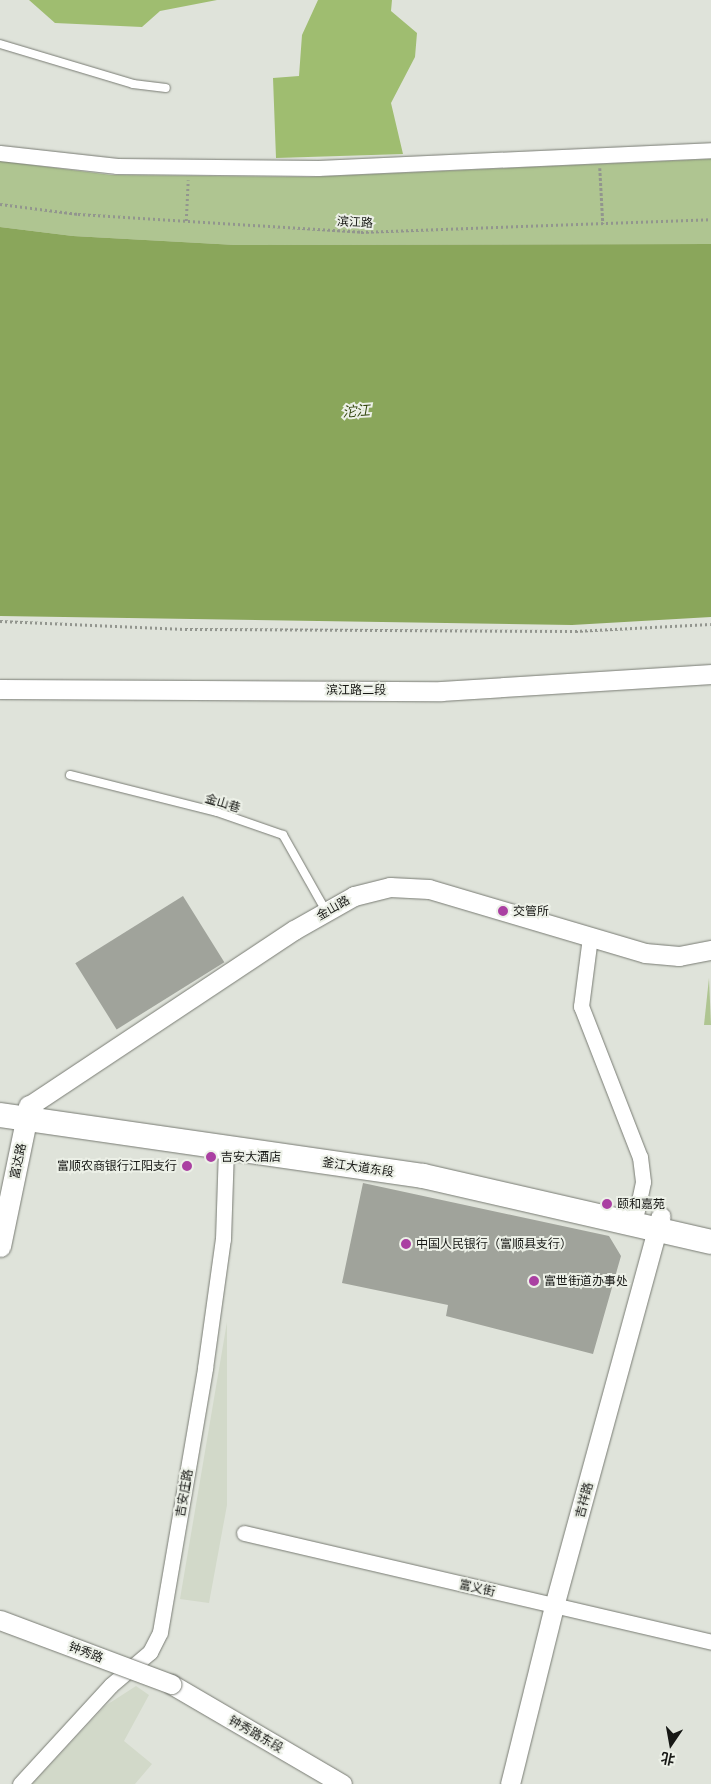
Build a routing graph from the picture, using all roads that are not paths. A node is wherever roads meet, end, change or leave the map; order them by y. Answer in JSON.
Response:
{"nodes":[{"id":1,"x":0,"y":44,"type":"edge"},
{"id":2,"x":166,"y":88,"type":"dead end"},
{"id":3,"x":711,"y":150,"type":"edge"},
{"id":4,"x":0,"y":153,"type":"edge"},
{"id":5,"x":711,"y":674,"type":"edge"},
{"id":6,"x":0,"y":690,"type":"edge"},
{"id":7,"x":70,"y":775,"type":"dead end"},
{"id":8,"x":326,"y":912,"type":"junction"},
{"id":9,"x":590,"y":937,"type":"junction"},
{"id":10,"x":711,"y":950,"type":"edge"},
{"id":11,"x":0,"y":1102,"type":"edge"},
{"id":12,"x":28,"y":1112,"type":"junction"},
{"id":13,"x":0,"y":1115,"type":"edge"},
{"id":14,"x":226,"y":1147,"type":"junction"},
{"id":15,"x":637,"y":1211,"type":"junction"},
{"id":16,"x":660,"y":1223,"type":"junction"},
{"id":17,"x":711,"y":1229,"type":"edge"},
{"id":18,"x":711,"y":1242,"type":"edge"},
{"id":19,"x":0,"y":1246,"type":"edge"},
{"id":20,"x":244,"y":1533,"type":"dead end"},
{"id":21,"x":554,"y":1606,"type":"junction"},
{"id":22,"x":0,"y":1620,"type":"edge"},
{"id":23,"x":711,"y":1642,"type":"edge"},
{"id":24,"x":171,"y":1684,"type":"joint"},
{"id":25,"x":20,"y":1784,"type":"edge"},
{"id":26,"x":342,"y":1784,"type":"edge"},
{"id":27,"x":510,"y":1784,"type":"edge"}],
"edges":[{"from":1,"to":2,"type":"lane"},
{"from":3,"to":4,"type":"street"},
{"from":5,"to":6,"type":"street","name":"滨江路二段"},
{"from":7,"to":8,"type":"lane","name":"金山巷"},
{"from":8,"to":9,"type":"street","name":"金山路"},
{"from":8,"to":12,"type":"street","name":"金山路"},
{"from":9,"to":10,"type":"street","name":"金山路"},
{"from":9,"to":15,"type":"street"},
{"from":11,"to":12,"type":"main road","name":"釜江大道东段"},
{"from":12,"to":13,"type":"main road","name":"釜江大道东段"},
{"from":12,"to":14,"type":"main road","name":"釜江大道东段"},
{"from":12,"to":15,"type":"main road","name":"釜江大道东段"},
{"from":12,"to":19,"type":"main road","name":"富达路"},
{"from":14,"to":16,"type":"main road","name":"釜江大道东段"},
{"from":14,"to":25,"type":"street","name":"吉安庄路"},
{"from":15,"to":16,"type":"main road","name":"釜江大道东段"},
{"from":16,"to":17,"type":"main road","name":"釜江大道东段"},
{"from":16,"to":18,"type":"main road","name":"釜江大道东段"},
{"from":16,"to":21,"type":"street","name":"吉祥路"},
{"from":20,"to":21,"type":"street","name":"富义街"},
{"from":21,"to":23,"type":"street","name":"富义街"},
{"from":21,"to":27,"type":"street","name":"吉祥路"},
{"from":22,"to":24,"type":"street","name":"钟秀路","bridge":true},
{"from":24,"to":26,"type":"street","name":"钟秀路东段"}]}
